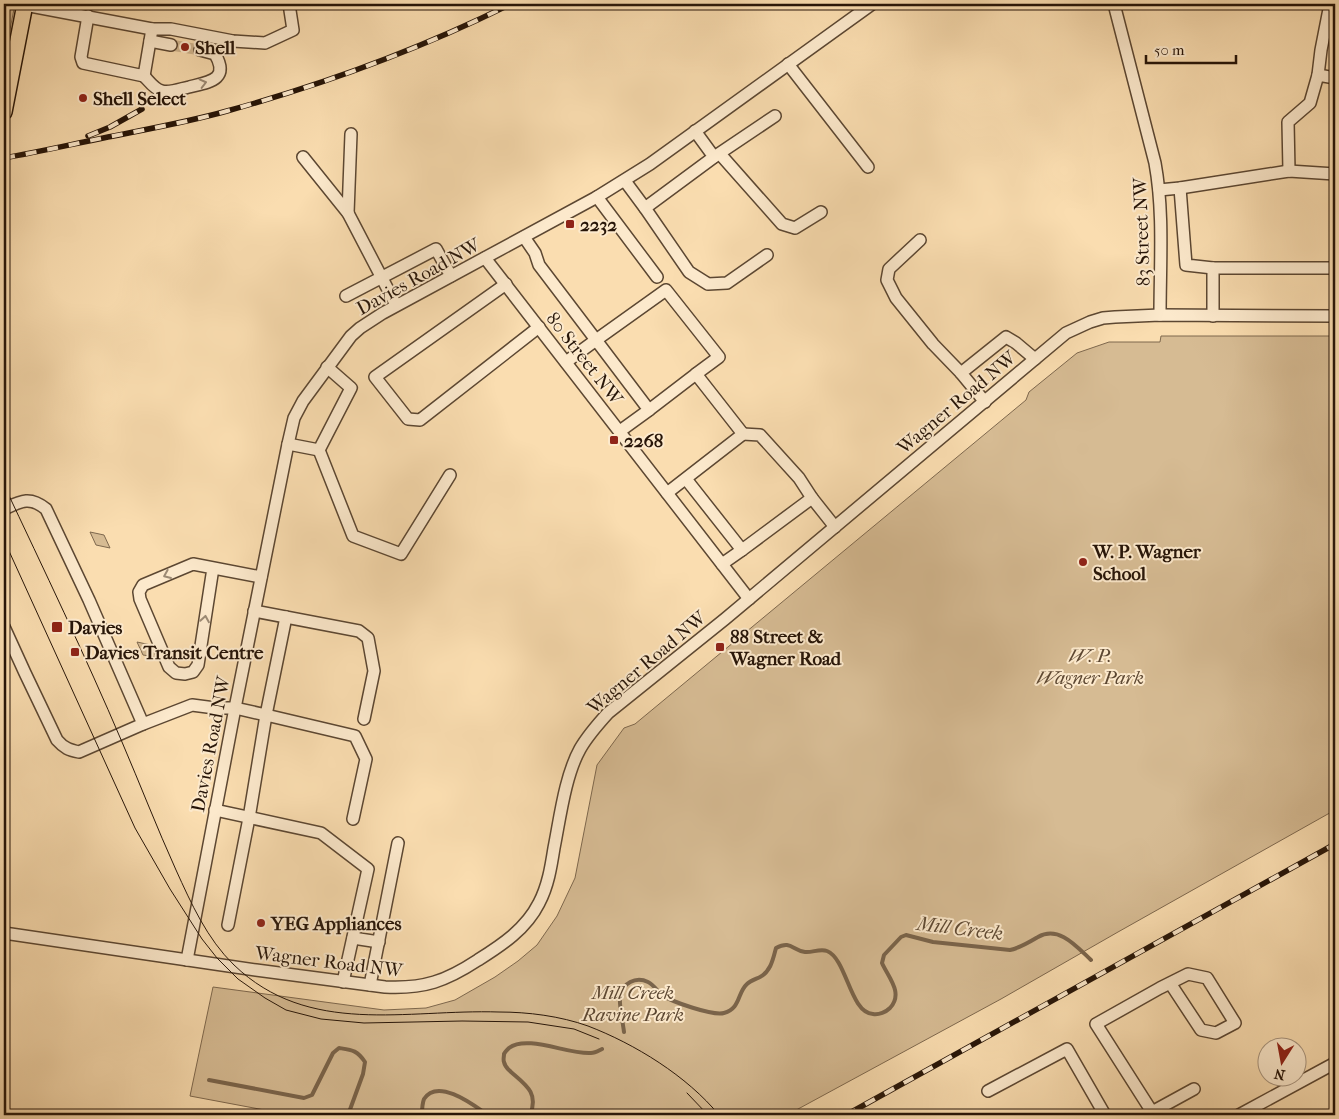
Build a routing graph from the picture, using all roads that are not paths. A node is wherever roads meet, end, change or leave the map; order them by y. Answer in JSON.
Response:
{"nodes":[{"id":1,"x":25,"y":4,"type":"edge"},
{"id":2,"x":289,"y":4,"type":"edge"},
{"id":3,"x":872,"y":4,"type":"edge"},
{"id":4,"x":1330,"y":4,"type":"edge"},
{"id":5,"x":1118,"y":5,"type":"edge"},
{"id":6,"x":88,"y":16,"type":"junction"},
{"id":7,"x":152,"y":29,"type":"junction"},
{"id":8,"x":210,"y":37,"type":"junction"},
{"id":9,"x":150,"y":41,"type":"junction"},
{"id":10,"x":171,"y":45,"type":"tunnel mouth"},
{"id":11,"x":788,"y":64,"type":"junction"},
{"id":12,"x":1318,"y":75,"type":"junction"},
{"id":13,"x":144,"y":76,"type":"junction"},
{"id":14,"x":1335,"y":78,"type":"edge"},
{"id":15,"x":4,"y":112,"type":"edge"},
{"id":16,"x":775,"y":116,"type":"dead end"},
{"id":17,"x":695,"y":131,"type":"junction"},
{"id":18,"x":351,"y":134,"type":"dead end"},
{"id":19,"x":717,"y":155,"type":"junction"},
{"id":20,"x":303,"y":157,"type":"dead end"},
{"id":21,"x":868,"y":167,"type":"dead end"},
{"id":22,"x":1289,"y":171,"type":"junction"},
{"id":23,"x":1335,"y":174,"type":"edge"},
{"id":24,"x":625,"y":180,"type":"junction"},
{"id":25,"x":1180,"y":188,"type":"junction"},
{"id":26,"x":1159,"y":190,"type":"junction"},
{"id":27,"x":597,"y":197,"type":"junction"},
{"id":28,"x":645,"y":208,"type":"junction"},
{"id":29,"x":348,"y":212,"type":"junction"},
{"id":30,"x":821,"y":212,"type":"dead end"},
{"id":31,"x":524,"y":237,"type":"junction"},
{"id":32,"x":920,"y":240,"type":"dead end"},
{"id":33,"x":767,"y":254,"type":"dead end"},
{"id":34,"x":486,"y":258,"type":"junction"},
{"id":35,"x":1213,"y":268,"type":"junction"},
{"id":36,"x":1335,"y":268,"type":"edge"},
{"id":37,"x":451,"y":276,"type":"junction"},
{"id":38,"x":657,"y":276,"type":"dead end"},
{"id":39,"x":382,"y":277,"type":"junction"},
{"id":40,"x":506,"y":284,"type":"junction"},
{"id":41,"x":346,"y":296,"type":"dead end"},
{"id":42,"x":396,"y":305,"type":"junction"},
{"id":43,"x":1160,"y":315,"type":"junction"},
{"id":44,"x":1213,"y":316,"type":"junction"},
{"id":45,"x":1335,"y":316,"type":"edge"},
{"id":46,"x":539,"y":326,"type":"junction"},
{"id":47,"x":596,"y":340,"type":"junction"},
{"id":48,"x":1035,"y":359,"type":"junction"},
{"id":49,"x":566,"y":362,"type":"junction"},
{"id":50,"x":327,"y":367,"type":"junction"},
{"id":51,"x":961,"y":373,"type":"junction"},
{"id":52,"x":696,"y":374,"type":"junction"},
{"id":53,"x":985,"y":402,"type":"junction"},
{"id":54,"x":649,"y":410,"type":"junction"},
{"id":55,"x":620,"y":432,"type":"junction"},
{"id":56,"x":743,"y":434,"type":"junction"},
{"id":57,"x":288,"y":444,"type":"junction"},
{"id":58,"x":319,"y":450,"type":"junction"},
{"id":59,"x":450,"y":475,"type":"dead end"},
{"id":60,"x":686,"y":479,"type":"junction"},
{"id":61,"x":667,"y":493,"type":"junction"},
{"id":62,"x":812,"y":498,"type":"junction"},
{"id":63,"x":4,"y":509,"type":"edge"},
{"id":64,"x":835,"y":527,"type":"junction"},
{"id":65,"x":742,"y":550,"type":"junction"},
{"id":66,"x":722,"y":564,"type":"junction"},
{"id":67,"x":213,"y":568,"type":"junction"},
{"id":68,"x":261,"y":578,"type":"junction"},
{"id":69,"x":749,"y":599,"type":"junction"},
{"id":70,"x":254,"y":611,"type":"junction"},
{"id":71,"x":286,"y":617,"type":"junction"},
{"id":72,"x":4,"y":627,"type":"edge"},
{"id":73,"x":234,"y":708,"type":"junction"},
{"id":74,"x":266,"y":715,"type":"junction"},
{"id":75,"x":364,"y":719,"type":"dead end"},
{"id":76,"x":143,"y":724,"type":"junction"},
{"id":77,"x":215,"y":810,"type":"junction"},
{"id":78,"x":249,"y":818,"type":"junction"},
{"id":79,"x":353,"y":819,"type":"dead end"},
{"id":80,"x":398,"y":843,"type":"dead end"},
{"id":81,"x":228,"y":925,"type":"dead end"},
{"id":82,"x":4,"y":933,"type":"edge"},
{"id":83,"x":353,"y":938,"type":"junction"},
{"id":84,"x":379,"y":942,"type":"junction"},
{"id":85,"x":187,"y":960,"type":"junction"},
{"id":86,"x":343,"y":982,"type":"junction"},
{"id":87,"x":1170,"y":983,"type":"junction"},
{"id":88,"x":370,"y":985,"type":"junction"},
{"id":89,"x":1335,"y":1063,"type":"edge"},
{"id":90,"x":1194,"y":1089,"type":"dead end"},
{"id":91,"x":988,"y":1091,"type":"dead end"},
{"id":92,"x":1153,"y":1114,"type":"edge"},
{"id":93,"x":1105,"y":1115,"type":"edge"},
{"id":94,"x":1239,"y":1115,"type":"edge"}],
"edges":[{"from":1,"to":6,"type":"street"},
{"from":1,"to":15,"type":"main road"},
{"from":2,"to":8,"type":"street"},
{"from":3,"to":11,"type":"street","name":"Davies Road NW"},
{"from":4,"to":12,"type":"street"},
{"from":5,"to":26,"type":"street","name":"83 Street NW"},
{"from":6,"to":7,"type":"street"},
{"from":6,"to":13,"type":"street"},
{"from":7,"to":8,"type":"street"},
{"from":7,"to":9,"type":"street"},
{"from":13,"to":8,"type":"street","one_way":true},
{"from":9,"to":10,"type":"street"},
{"from":9,"to":13,"type":"street"},
{"from":11,"to":17,"type":"street","name":"Davies Road NW"},
{"from":11,"to":21,"type":"street"},
{"from":12,"to":14,"type":"street"},
{"from":12,"to":22,"type":"street"},
{"from":16,"to":19,"type":"street"},
{"from":17,"to":19,"type":"street"},
{"from":17,"to":24,"type":"street","name":"Davies Road NW"},
{"from":18,"to":29,"type":"street"},
{"from":19,"to":28,"type":"street"},
{"from":19,"to":30,"type":"street"},
{"from":20,"to":29,"type":"street"},
{"from":22,"to":23,"type":"street"},
{"from":22,"to":25,"type":"street"},
{"from":24,"to":27,"type":"street","name":"Davies Road NW"},
{"from":24,"to":28,"type":"street"},
{"from":25,"to":26,"type":"street"},
{"from":25,"to":35,"type":"street"},
{"from":26,"to":43,"type":"street","name":"83 Street NW"},
{"from":27,"to":31,"type":"street","name":"Davies Road NW"},
{"from":27,"to":38,"type":"street"},
{"from":28,"to":33,"type":"street"},
{"from":29,"to":39,"type":"street"},
{"from":31,"to":34,"type":"street","name":"Davies Road NW"},
{"from":31,"to":47,"type":"street"},
{"from":32,"to":51,"type":"street"},
{"from":34,"to":37,"type":"street","name":"Davies Road NW"},
{"from":34,"to":40,"type":"street","name":"80 Street NW"},
{"from":35,"to":36,"type":"street"},
{"from":35,"to":44,"type":"street"},
{"from":37,"to":39,"type":"street"},
{"from":37,"to":42,"type":"street","name":"Davies Road NW"},
{"from":39,"to":41,"type":"street"},
{"from":39,"to":42,"type":"street"},
{"from":40,"to":46,"type":"street","name":"80 Street NW"},
{"from":40,"to":46,"type":"street"},
{"from":42,"to":50,"type":"street","name":"Davies Road NW"},
{"from":43,"to":44,"type":"street","name":"Wagner Road NW"},
{"from":43,"to":48,"type":"street","name":"Wagner Road NW"},
{"from":44,"to":45,"type":"street","name":"Wagner Road NW"},
{"from":46,"to":49,"type":"street","name":"80 Street NW"},
{"from":47,"to":49,"type":"street"},
{"from":47,"to":52,"type":"street"},
{"from":47,"to":54,"type":"street"},
{"from":48,"to":51,"type":"street"},
{"from":48,"to":53,"type":"street","name":"Wagner Road NW"},
{"from":49,"to":55,"type":"street","name":"80 Street NW"},
{"from":50,"to":57,"type":"street","name":"Davies Road NW"},
{"from":50,"to":58,"type":"street"},
{"from":51,"to":53,"type":"street"},
{"from":52,"to":54,"type":"street"},
{"from":52,"to":56,"type":"street"},
{"from":53,"to":64,"type":"street","name":"Wagner Road NW"},
{"from":54,"to":55,"type":"street"},
{"from":55,"to":61,"type":"street","name":"80 Street NW"},
{"from":56,"to":60,"type":"street"},
{"from":56,"to":62,"type":"street"},
{"from":57,"to":58,"type":"street"},
{"from":57,"to":68,"type":"street","name":"Davies Road NW"},
{"from":58,"to":59,"type":"street"},
{"from":60,"to":61,"type":"street"},
{"from":60,"to":65,"type":"street"},
{"from":61,"to":66,"type":"street","name":"80 Street NW"},
{"from":62,"to":64,"type":"street"},
{"from":62,"to":65,"type":"street"},
{"from":63,"to":76,"type":"street"},
{"from":64,"to":69,"type":"street","name":"Wagner Road NW"},
{"from":65,"to":66,"type":"street"},
{"from":66,"to":69,"type":"street","name":"80 Street NW"},
{"from":67,"to":67,"type":"street","one_way":true},
{"from":67,"to":68,"type":"street"},
{"from":68,"to":70,"type":"street","name":"Davies Road NW"},
{"from":69,"to":88,"type":"street","name":"Wagner Road NW"},
{"from":70,"to":71,"type":"street"},
{"from":70,"to":73,"type":"street","name":"Davies Road NW"},
{"from":71,"to":74,"type":"street"},
{"from":71,"to":75,"type":"street"},
{"from":72,"to":76,"type":"street"},
{"from":73,"to":74,"type":"street"},
{"from":73,"to":76,"type":"street"},
{"from":73,"to":77,"type":"street","name":"Davies Road NW"},
{"from":74,"to":78,"type":"street"},
{"from":74,"to":79,"type":"street"},
{"from":77,"to":78,"type":"street"},
{"from":77,"to":85,"type":"street","name":"Davies Road NW"},
{"from":78,"to":81,"type":"street"},
{"from":78,"to":83,"type":"street"},
{"from":80,"to":84,"type":"street"},
{"from":82,"to":85,"type":"street","name":"Wagner Road NW"},
{"from":83,"to":84,"type":"street"},
{"from":83,"to":86,"type":"street"},
{"from":84,"to":88,"type":"street"},
{"from":85,"to":86,"type":"street","name":"Wagner Road NW"},
{"from":86,"to":88,"type":"street","name":"Wagner Road NW"},
{"from":87,"to":87,"type":"street"},
{"from":87,"to":92,"type":"street"},
{"from":89,"to":94,"type":"street"},
{"from":90,"to":92,"type":"street"},
{"from":91,"to":93,"type":"street"}]}
